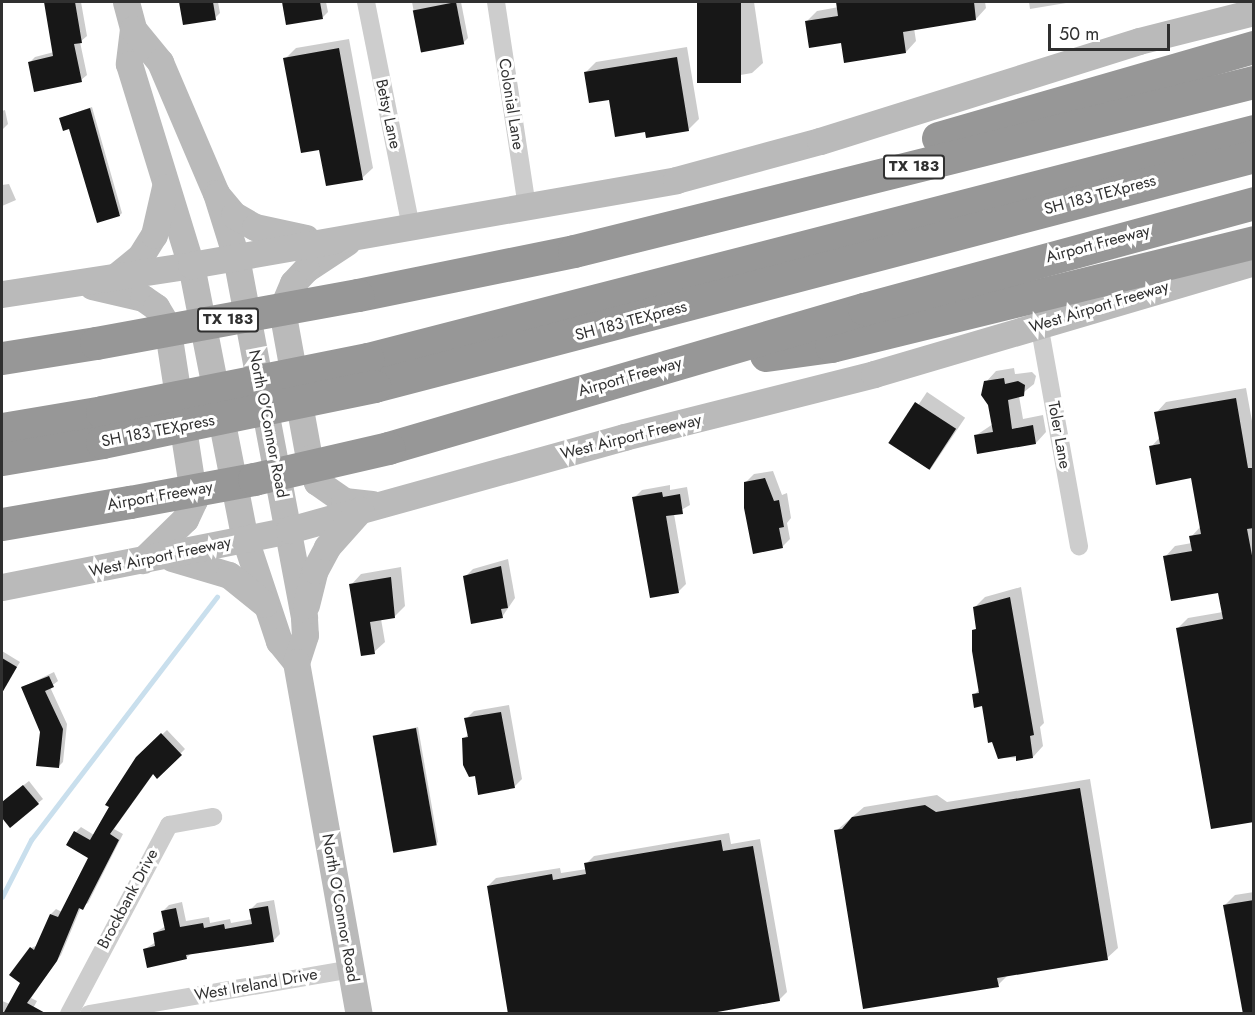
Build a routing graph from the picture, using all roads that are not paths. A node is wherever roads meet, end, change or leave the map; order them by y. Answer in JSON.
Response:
{"nodes":[{"id":1,"x":126,"y":2,"type":"edge"},
{"id":2,"x":366,"y":2,"type":"edge"},
{"id":3,"x":496,"y":2,"type":"edge"},
{"id":4,"x":1254,"y":12,"type":"edge"},
{"id":5,"x":133,"y":29,"type":"junction"},
{"id":6,"x":1254,"y":47,"type":"edge"},
{"id":7,"x":1254,"y":82,"type":"edge"},
{"id":8,"x":1254,"y":131,"type":"edge"},
{"id":9,"x":1254,"y":156,"type":"edge"},
{"id":10,"x":166,"y":177,"type":"junction"},
{"id":11,"x":216,"y":194,"type":"junction"},
{"id":12,"x":1254,"y":203,"type":"edge"},
{"id":13,"x":527,"y":207,"type":"junction"},
{"id":14,"x":411,"y":226,"type":"junction"},
{"id":15,"x":358,"y":235,"type":"junction"},
{"id":16,"x":325,"y":241,"type":"junction"},
{"id":17,"x":1254,"y":242,"type":"edge"},
{"id":18,"x":574,"y":251,"type":"junction"},
{"id":19,"x":236,"y":257,"type":"junction"},
{"id":20,"x":1254,"y":262,"type":"edge"},
{"id":21,"x":190,"y":266,"type":"junction"},
{"id":22,"x":114,"y":277,"type":"junction"},
{"id":23,"x":77,"y":284,"type":"junction"},
{"id":24,"x":2,"y":294,"type":"edge"},
{"id":25,"x":1039,"y":324,"type":"junction"},
{"id":26,"x":2,"y":358,"type":"edge"},
{"id":27,"x":371,"y":372,"type":"junction"},
{"id":28,"x":643,"y":373,"type":"junction"},
{"id":29,"x":102,"y":427,"type":"junction"},
{"id":30,"x":2,"y":429,"type":"edge"},
{"id":31,"x":2,"y":459,"type":"edge"},
{"id":32,"x":369,"y":508,"type":"junction"},
{"id":33,"x":2,"y":524,"type":"edge"},
{"id":34,"x":289,"y":530,"type":"junction"},
{"id":35,"x":245,"y":539,"type":"junction"},
{"id":36,"x":1079,"y":546,"type":"dead end"},
{"id":37,"x":154,"y":558,"type":"junction"},
{"id":38,"x":2,"y":586,"type":"edge"},
{"id":39,"x":266,"y":606,"type":"junction"},
{"id":40,"x":304,"y":618,"type":"junction"},
{"id":41,"x":296,"y":662,"type":"junction"},
{"id":42,"x":213,"y":817,"type":"dead end"},
{"id":43,"x":351,"y":969,"type":"junction"},
{"id":44,"x":69,"y":1014,"type":"edge"},
{"id":45,"x":89,"y":1014,"type":"edge"},
{"id":46,"x":359,"y":1014,"type":"edge"}],
"edges":[{"from":1,"to":5,"type":"main road","name":"North O'Connor Road"},
{"from":2,"to":14,"type":"street","name":"Betsy Lane"},
{"from":3,"to":13,"type":"street","name":"Colonial Lane"},
{"from":4,"to":13,"type":"main road"},
{"from":5,"to":10,"type":"main road","name":"North O'Connor Road"},
{"from":5,"to":11,"type":"main road","name":"North O'Connor Road"},
{"from":6,"to":18,"type":"highway"},
{"from":7,"to":18,"type":"highway","number":"TX 183"},
{"from":8,"to":27,"type":"highway","name":"SH 183 TEXpress"},
{"from":9,"to":27,"type":"highway","name":"SH 183 TEXpress"},
{"from":10,"to":21,"type":"main road","name":"North O'Connor Road"},
{"from":10,"to":22,"type":"main road"},
{"from":11,"to":16,"type":"main road"},
{"from":11,"to":19,"type":"main road","name":"North O'Connor Road"},
{"from":12,"to":28,"type":"highway","name":"Airport Freeway"},
{"from":13,"to":14,"type":"main road"},
{"from":14,"to":15,"type":"main road"},
{"from":15,"to":16,"type":"main road"},
{"from":15,"to":32,"type":"main road"},
{"from":16,"to":19,"type":"main road"},
{"from":17,"to":28,"type":"highway"},
{"from":18,"to":26,"type":"highway","number":"TX 183","bridge":true},
{"from":19,"to":21,"type":"main road"},
{"from":19,"to":34,"type":"main road","name":"North O'Connor Road"},
{"from":20,"to":25,"type":"main road","name":"West Airport Freeway"},
{"from":21,"to":22,"type":"main road"},
{"from":21,"to":35,"type":"main road","name":"North O'Connor Road"},
{"from":22,"to":23,"type":"main road"},
{"from":23,"to":24,"type":"main road"},
{"from":23,"to":37,"type":"main road"},
{"from":25,"to":32,"type":"main road","name":"West Airport Freeway"},
{"from":25,"to":36,"type":"street","name":"Toler Lane"},
{"from":27,"to":29,"type":"highway","name":"SH 183 TEXpress","bridge":true},
{"from":28,"to":33,"type":"highway","name":"Airport Freeway","bridge":true},
{"from":29,"to":30,"type":"highway","name":"SH 183 TEXpress"},
{"from":29,"to":31,"type":"highway","name":"SH 183 TEXpress"},
{"from":32,"to":34,"type":"main road","name":"West Airport Freeway"},
{"from":32,"to":40,"type":"main road"},
{"from":34,"to":35,"type":"main road","name":"West Airport Freeway"},
{"from":34,"to":40,"type":"main road","name":"North O'Connor Road"},
{"from":35,"to":37,"type":"main road","name":"West Airport Freeway"},
{"from":35,"to":39,"type":"main road","name":"North O'Connor Road"},
{"from":37,"to":38,"type":"main road","name":"West Airport Freeway"},
{"from":37,"to":39,"type":"main road"},
{"from":39,"to":41,"type":"main road","name":"North O'Connor Road"},
{"from":40,"to":41,"type":"main road","name":"North O'Connor Road"},
{"from":41,"to":43,"type":"main road","name":"North O'Connor Road"},
{"from":42,"to":44,"type":"street","name":"Brockbank Drive"},
{"from":43,"to":45,"type":"street","name":"West Ireland Drive"},
{"from":43,"to":46,"type":"main road","name":"North O'Connor Road"}]}
